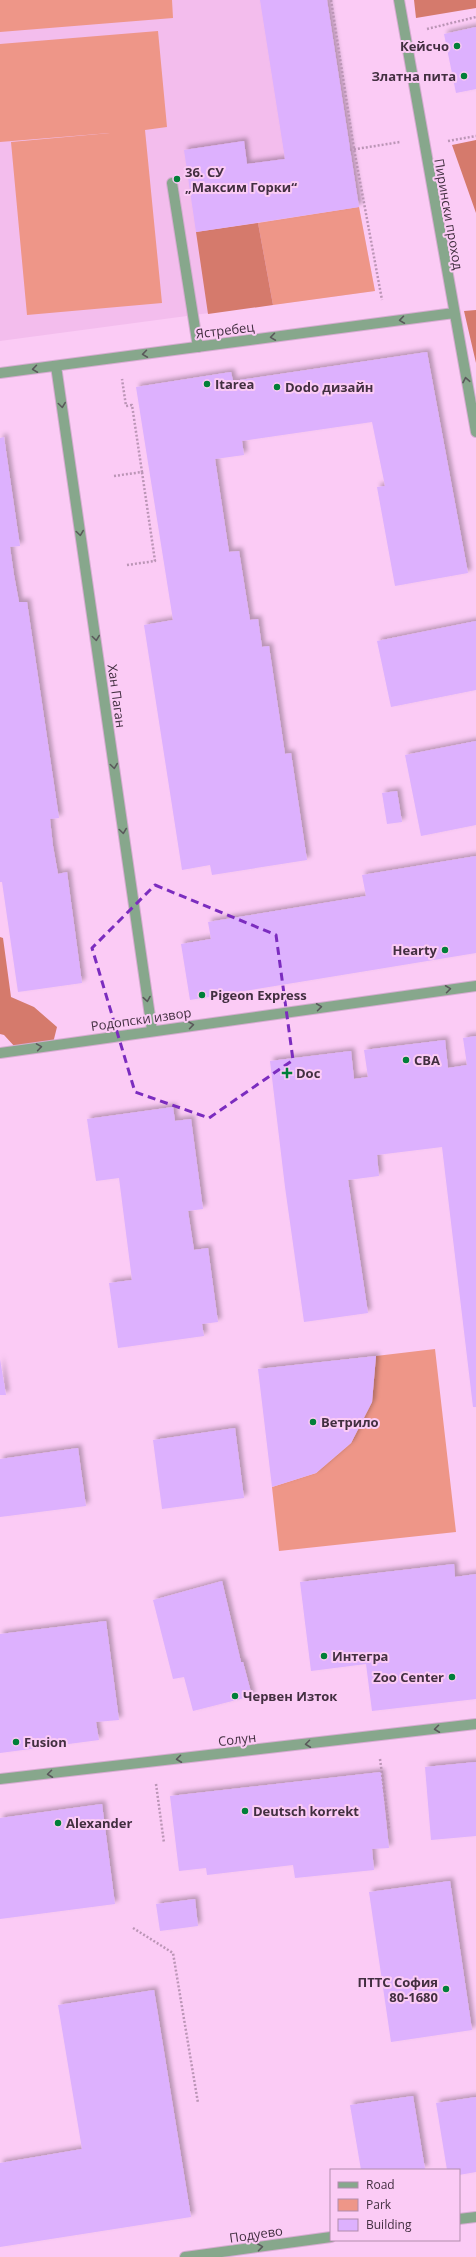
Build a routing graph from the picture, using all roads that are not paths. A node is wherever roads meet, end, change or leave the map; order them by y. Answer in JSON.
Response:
{"nodes":[{"id":1,"x":399,"y":0,"type":"edge"},
{"id":2,"x":172,"y":184,"type":"dead end"},
{"id":3,"x":454,"y":313,"type":"junction"},
{"id":4,"x":198,"y":347,"type":"junction"},
{"id":5,"x":56,"y":366,"type":"junction"},
{"id":6,"x":0,"y":373,"type":"edge"},
{"id":7,"x":476,"y":432,"type":"edge"},
{"id":8,"x":476,"y":986,"type":"edge"},
{"id":9,"x":152,"y":1030,"type":"junction"},
{"id":10,"x":0,"y":1053,"type":"edge"},
{"id":11,"x":476,"y":1724,"type":"edge"},
{"id":12,"x":0,"y":1779,"type":"edge"},
{"id":13,"x":476,"y":2217,"type":"edge"},
{"id":14,"x":460,"y":2219,"type":"edge"},
{"id":15,"x":330,"y":2237,"type":"edge"},
{"id":16,"x":185,"y":2257,"type":"edge"}],
"edges":[{"from":1,"to":3,"type":"street","name":"Пирински проход"},
{"from":2,"to":4,"type":"street"},
{"from":3,"to":4,"type":"street","name":"Ястребец","one_way":true},
{"from":7,"to":3,"type":"street","name":"Пирински проход","one_way":true},
{"from":4,"to":5,"type":"street","name":"Ястребец","one_way":true},
{"from":5,"to":6,"type":"street","name":"Ястребец","one_way":true},
{"from":5,"to":9,"type":"street","name":"Хан Паган","one_way":true},
{"from":9,"to":8,"type":"street","name":"Родопски извор","one_way":true},
{"from":10,"to":9,"type":"street","name":"Родопски извор","one_way":true},
{"from":11,"to":12,"type":"street","name":"Солун","one_way":true},
{"from":13,"to":14,"type":"street"},
{"from":16,"to":15,"type":"street","name":"Подуево","one_way":true}]}
